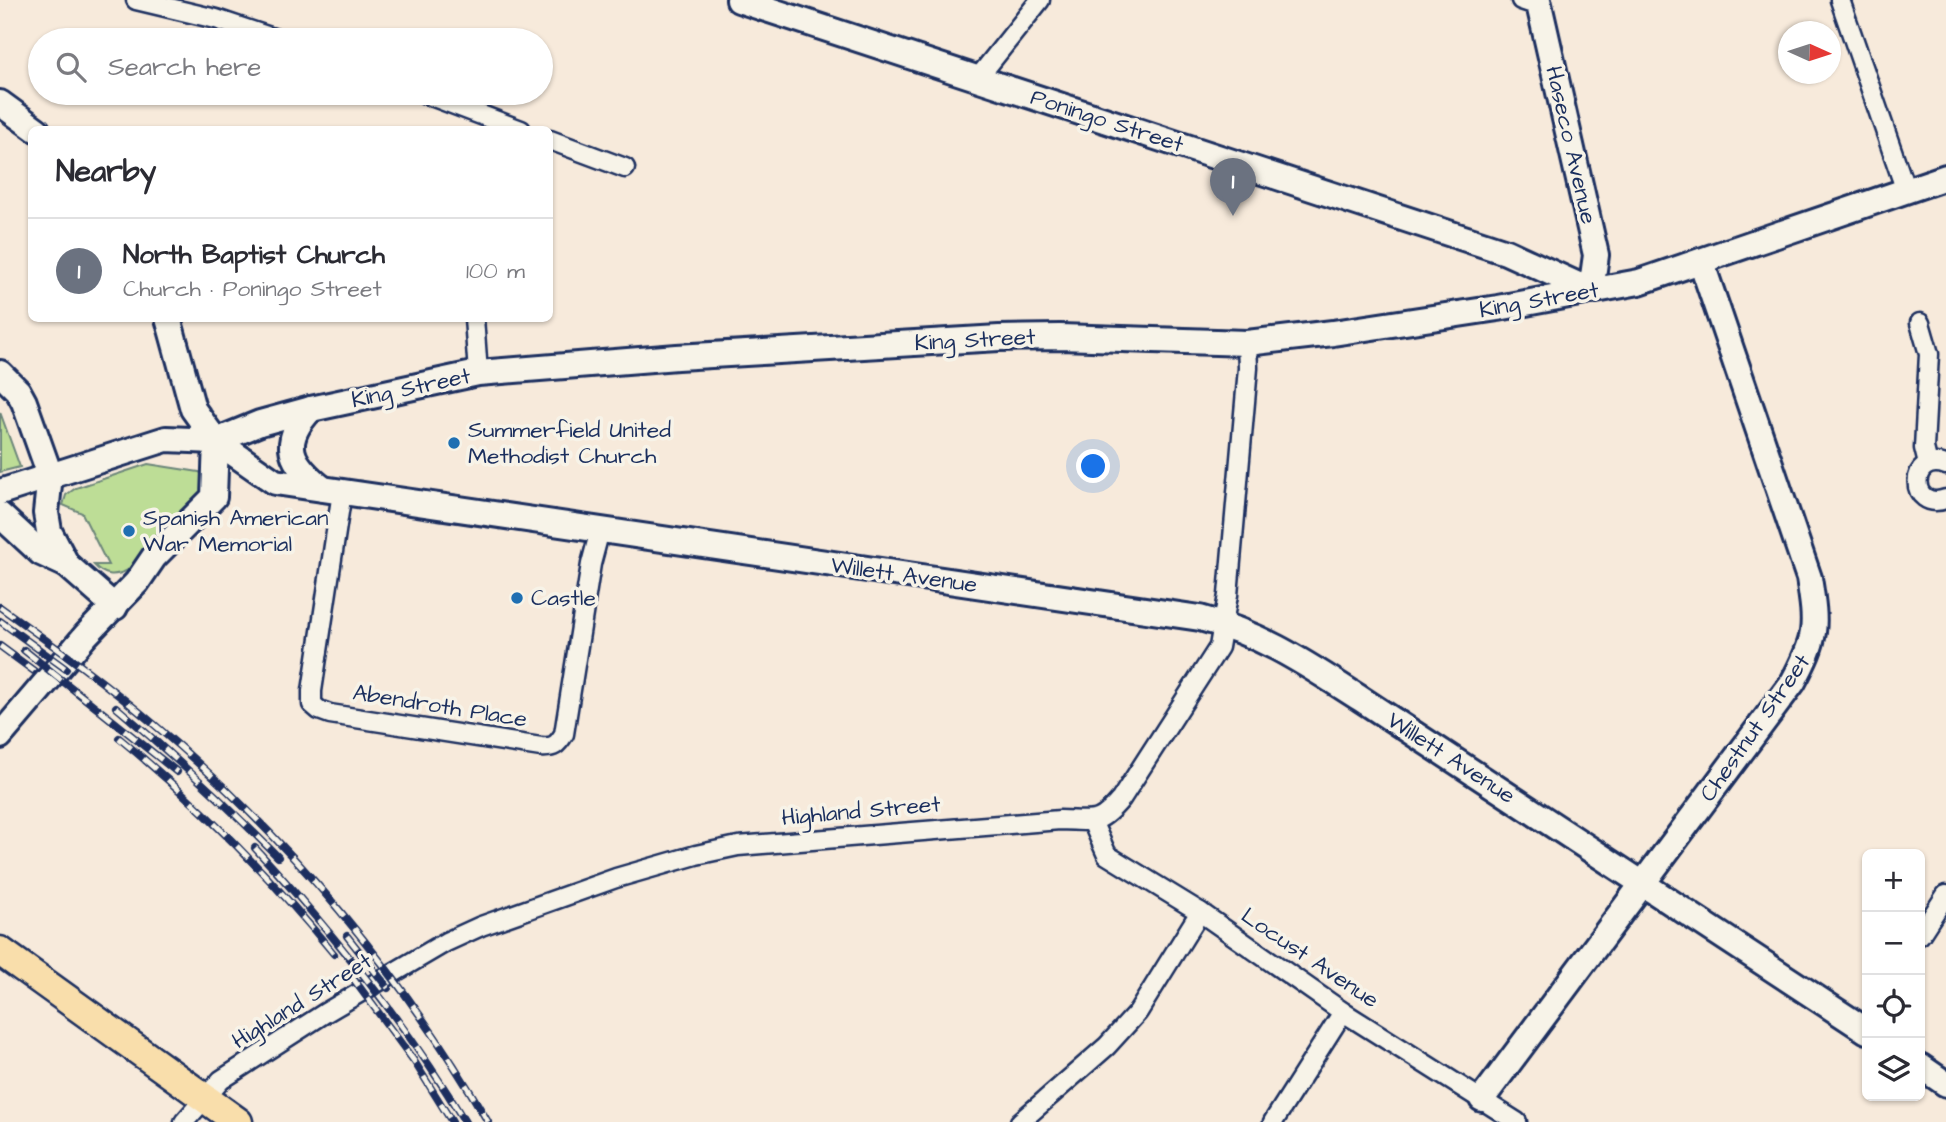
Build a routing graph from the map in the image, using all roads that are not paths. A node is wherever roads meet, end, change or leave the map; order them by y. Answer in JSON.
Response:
{"nodes":[{"id":1,"x":136,"y":0,"type":"edge"},
{"id":2,"x":1040,"y":0,"type":"edge"},
{"id":3,"x":1840,"y":0,"type":"edge"},
{"id":4,"x":750,"y":2,"type":"edge"},
{"id":5,"x":1533,"y":2,"type":"edge"},
{"id":6,"x":243,"y":28,"type":"edge"},
{"id":7,"x":978,"y":78,"type":"junction"},
{"id":8,"x":0,"y":103,"type":"edge"},
{"id":9,"x":450,"y":105,"type":"edge"},
{"id":10,"x":496,"y":125,"type":"edge"},
{"id":11,"x":32,"y":126,"type":"edge"},
{"id":12,"x":553,"y":141,"type":"edge"},
{"id":13,"x":625,"y":168,"type":"dead end"},
{"id":14,"x":1946,"y":177,"type":"edge"},
{"id":15,"x":1906,"y":191,"type":"junction"},
{"id":16,"x":1701,"y":261,"type":"junction"},
{"id":17,"x":1591,"y":291,"type":"junction"},
{"id":18,"x":169,"y":322,"type":"edge"},
{"id":19,"x":474,"y":322,"type":"edge"},
{"id":20,"x":1920,"y":323,"type":"dead end"},
{"id":21,"x":1247,"y":343,"type":"junction"},
{"id":22,"x":1937,"y":353,"type":"edge"},
{"id":23,"x":0,"y":373,"type":"edge"},
{"id":24,"x":478,"y":373,"type":"junction"},
{"id":25,"x":311,"y":409,"type":"junction"},
{"id":26,"x":216,"y":441,"type":"junction"},
{"id":27,"x":1937,"y":464,"type":"edge"},
{"id":28,"x":50,"y":475,"type":"junction"},
{"id":29,"x":332,"y":491,"type":"junction"},
{"id":30,"x":0,"y":492,"type":"edge"},
{"id":31,"x":1946,"y":499,"type":"edge"},
{"id":32,"x":0,"y":515,"type":"edge"},
{"id":33,"x":600,"y":530,"type":"junction"},
{"id":34,"x":66,"y":565,"type":"junction"},
{"id":35,"x":115,"y":607,"type":"junction"},
{"id":36,"x":1223,"y":624,"type":"junction"},
{"id":37,"x":0,"y":736,"type":"edge"},
{"id":38,"x":1092,"y":821,"type":"junction"},
{"id":39,"x":1643,"y":884,"type":"junction"},
{"id":40,"x":1946,"y":895,"type":"edge"},
{"id":41,"x":1200,"y":912,"type":"junction"},
{"id":42,"x":1925,"y":927,"type":"edge"},
{"id":43,"x":0,"y":951,"type":"edge"},
{"id":44,"x":1343,"y":1012,"type":"junction"},
{"id":45,"x":1862,"y":1023,"type":"edge"},
{"id":46,"x":1925,"y":1069,"type":"edge"},
{"id":47,"x":1946,"y":1084,"type":"edge"},
{"id":48,"x":204,"y":1098,"type":"junction"},
{"id":49,"x":1482,"y":1099,"type":"junction"},
{"id":50,"x":184,"y":1122,"type":"edge"},
{"id":51,"x":239,"y":1122,"type":"edge"},
{"id":52,"x":1020,"y":1122,"type":"edge"},
{"id":53,"x":1273,"y":1122,"type":"edge"},
{"id":54,"x":1517,"y":1122,"type":"edge"}],
"edges":[{"from":1,"to":6,"type":"street"},
{"from":2,"to":7,"type":"street"},
{"from":3,"to":15,"type":"street"},
{"from":4,"to":7,"type":"street","name":"Poningo Street"},
{"from":5,"to":17,"type":"street","name":"Haseco Avenue"},
{"from":7,"to":17,"type":"street","name":"Poningo Street"},
{"from":8,"to":11,"type":"street"},
{"from":9,"to":10,"type":"street"},
{"from":12,"to":13,"type":"street"},
{"from":14,"to":15,"type":"street","name":"King Street"},
{"from":15,"to":16,"type":"street","name":"King Street"},
{"from":16,"to":17,"type":"street","name":"King Street"},
{"from":16,"to":39,"type":"street","name":"Chestnut Street"},
{"from":17,"to":21,"type":"street","name":"King Street"},
{"from":18,"to":26,"type":"street"},
{"from":19,"to":24,"type":"street"},
{"from":20,"to":22,"type":"street"},
{"from":21,"to":24,"type":"street","name":"King Street"},
{"from":21,"to":36,"type":"street"},
{"from":22,"to":27,"type":"street"},
{"from":23,"to":28,"type":"street"},
{"from":24,"to":25,"type":"street","name":"King Street"},
{"from":25,"to":26,"type":"street","name":"King Street"},
{"from":25,"to":29,"type":"street"},
{"from":26,"to":28,"type":"street","name":"King Street"},
{"from":26,"to":29,"type":"street","name":"Willett Avenue"},
{"from":26,"to":35,"type":"street"},
{"from":27,"to":31,"type":"street"},
{"from":28,"to":30,"type":"street","name":"King Street"},
{"from":28,"to":34,"type":"street"},
{"from":29,"to":33,"type":"street","name":"Willett Avenue"},
{"from":29,"to":33,"type":"street","name":"Abendroth Place"},
{"from":32,"to":34,"type":"street"},
{"from":33,"to":36,"type":"street","name":"Willett Avenue"},
{"from":34,"to":35,"type":"street"},
{"from":35,"to":37,"type":"street"},
{"from":36,"to":38,"type":"street"},
{"from":36,"to":39,"type":"street","name":"Willett Avenue"},
{"from":38,"to":41,"type":"street","name":"Locust Avenue"},
{"from":38,"to":48,"type":"street","name":"Highland Street"},
{"from":39,"to":45,"type":"street","name":"Willett Avenue"},
{"from":39,"to":49,"type":"street","name":"Chestnut Street"},
{"from":40,"to":42,"type":"street"},
{"from":41,"to":44,"type":"street","name":"Locust Avenue"},
{"from":41,"to":52,"type":"street"},
{"from":43,"to":48,"type":"main road"},
{"from":44,"to":49,"type":"street","name":"Locust Avenue"},
{"from":44,"to":53,"type":"street"},
{"from":46,"to":47,"type":"street"},
{"from":48,"to":50,"type":"street","name":"Highland Street"},
{"from":48,"to":51,"type":"main road"},
{"from":49,"to":54,"type":"street","name":"Locust Avenue"}]}
